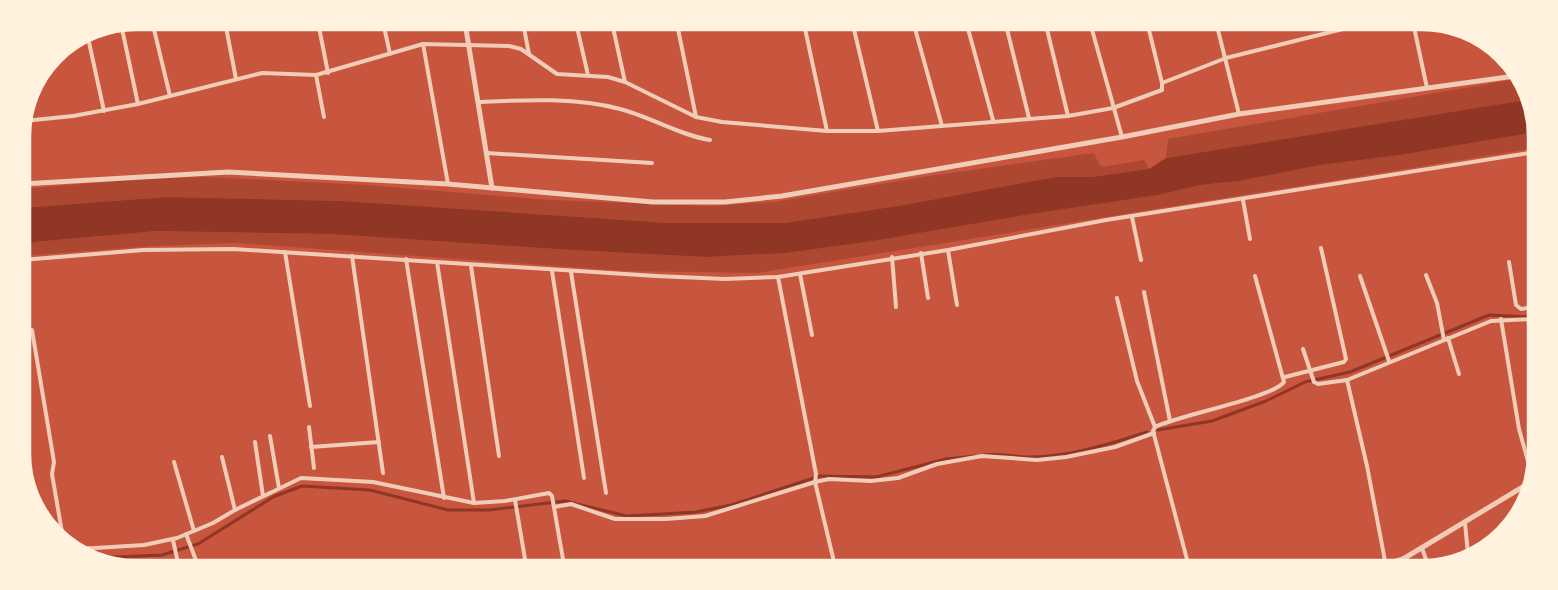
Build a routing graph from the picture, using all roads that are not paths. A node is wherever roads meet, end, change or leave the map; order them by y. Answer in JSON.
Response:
{"nodes":[{"id":1,"x":154,"y":30,"type":"edge"},
{"id":2,"x":227,"y":30,"type":"edge"},
{"id":3,"x":320,"y":30,"type":"edge"},
{"id":4,"x":385,"y":30,"type":"edge"},
{"id":5,"x":467,"y":30,"type":"edge"},
{"id":6,"x":524,"y":30,"type":"edge"},
{"id":7,"x":578,"y":30,"type":"edge"},
{"id":8,"x":614,"y":30,"type":"edge"},
{"id":9,"x":678,"y":30,"type":"edge"},
{"id":10,"x":805,"y":30,"type":"edge"},
{"id":11,"x":854,"y":30,"type":"edge"},
{"id":12,"x":915,"y":30,"type":"edge"},
{"id":13,"x":968,"y":30,"type":"edge"},
{"id":14,"x":1007,"y":30,"type":"edge"},
{"id":15,"x":1047,"y":30,"type":"edge"},
{"id":16,"x":1092,"y":30,"type":"edge"},
{"id":17,"x":1149,"y":30,"type":"edge"},
{"id":18,"x":1217,"y":30,"type":"edge"},
{"id":19,"x":1339,"y":30,"type":"edge"},
{"id":20,"x":1415,"y":30,"type":"edge"},
{"id":21,"x":123,"y":31,"type":"edge"},
{"id":22,"x":89,"y":41,"type":"edge"},
{"id":23,"x":423,"y":44,"type":"junction"},
{"id":24,"x":468,"y":44,"type":"junction"},
{"id":25,"x":390,"y":54,"type":"junction"},
{"id":26,"x":529,"y":54,"type":"junction"},
{"id":27,"x":1226,"y":58,"type":"junction"},
{"id":28,"x":328,"y":72,"type":"junction"},
{"id":29,"x":316,"y":75,"type":"junction"},
{"id":30,"x":588,"y":76,"type":"junction"},
{"id":31,"x":1510,"y":77,"type":"edge"},
{"id":32,"x":236,"y":79,"type":"junction"},
{"id":33,"x":625,"y":82,"type":"junction"},
{"id":34,"x":1162,"y":83,"type":"junction"},
{"id":35,"x":1427,"y":88,"type":"junction"},
{"id":36,"x":170,"y":96,"type":"junction"},
{"id":37,"x":478,"y":102,"type":"junction"},
{"id":38,"x":138,"y":104,"type":"junction"},
{"id":39,"x":1113,"y":108,"type":"junction"},
{"id":40,"x":104,"y":111,"type":"junction"},
{"id":41,"x":1239,"y":114,"type":"junction"},
{"id":42,"x":1068,"y":116,"type":"junction"},
{"id":43,"x":324,"y":117,"type":"dead end"},
{"id":44,"x":696,"y":117,"type":"junction"},
{"id":45,"x":1029,"y":118,"type":"junction"},
{"id":46,"x":32,"y":119,"type":"edge"},
{"id":47,"x":993,"y":120,"type":"junction"},
{"id":48,"x":942,"y":126,"type":"junction"},
{"id":49,"x":827,"y":130,"type":"junction"},
{"id":50,"x":878,"y":131,"type":"junction"},
{"id":51,"x":1122,"y":137,"type":"junction"},
{"id":52,"x":710,"y":140,"type":"dead end"},
{"id":53,"x":486,"y":153,"type":"junction"},
{"id":54,"x":1528,"y":153,"type":"edge"},
{"id":55,"x":652,"y":163,"type":"dead end"},
{"id":56,"x":30,"y":184,"type":"edge"},
{"id":57,"x":448,"y":184,"type":"junction"},
{"id":58,"x":492,"y":188,"type":"junction"},
{"id":59,"x":1243,"y":200,"type":"junction"},
{"id":60,"x":1132,"y":216,"type":"junction"},
{"id":61,"x":1250,"y":239,"type":"dead end"},
{"id":62,"x":1321,"y":248,"type":"dead end"},
{"id":63,"x":948,"y":250,"type":"junction"},
{"id":64,"x":285,"y":252,"type":"junction"},
{"id":65,"x":921,"y":253,"type":"junction"},
{"id":66,"x":352,"y":256,"type":"junction"},
{"id":67,"x":892,"y":257,"type":"junction"},
{"id":68,"x":30,"y":259,"type":"edge"},
{"id":69,"x":406,"y":260,"type":"junction"},
{"id":70,"x":1141,"y":260,"type":"dead end"},
{"id":71,"x":437,"y":262,"type":"junction"},
{"id":72,"x":1509,"y":262,"type":"dead end"},
{"id":73,"x":471,"y":266,"type":"junction"},
{"id":74,"x":552,"y":271,"type":"junction"},
{"id":75,"x":571,"y":272,"type":"junction"},
{"id":76,"x":800,"y":274,"type":"junction"},
{"id":77,"x":1426,"y":275,"type":"dead end"},
{"id":78,"x":1255,"y":276,"type":"dead end"},
{"id":79,"x":1360,"y":276,"type":"dead end"},
{"id":80,"x":778,"y":277,"type":"junction"},
{"id":81,"x":1144,"y":292,"type":"dead end"},
{"id":82,"x":928,"y":298,"type":"dead end"},
{"id":83,"x":1117,"y":298,"type":"dead end"},
{"id":84,"x":957,"y":304,"type":"dead end"},
{"id":85,"x":896,"y":307,"type":"dead end"},
{"id":86,"x":1528,"y":308,"type":"edge"},
{"id":87,"x":1501,"y":319,"type":"junction"},
{"id":88,"x":1528,"y":320,"type":"edge"},
{"id":89,"x":32,"y":330,"type":"dead end"},
{"id":90,"x":812,"y":335,"type":"dead end"},
{"id":91,"x":1445,"y":338,"type":"junction"},
{"id":92,"x":1303,"y":349,"type":"dead end"},
{"id":93,"x":1389,"y":359,"type":"junction"},
{"id":94,"x":1310,"y":370,"type":"junction"},
{"id":95,"x":1459,"y":374,"type":"dead end"},
{"id":96,"x":1284,"y":377,"type":"junction"},
{"id":97,"x":1347,"y":380,"type":"junction"},
{"id":98,"x":310,"y":406,"type":"dead end"},
{"id":99,"x":1170,"y":421,"type":"junction"},
{"id":100,"x":1154,"y":427,"type":"junction"},
{"id":101,"x":309,"y":428,"type":"dead end"},
{"id":102,"x":1154,"y":433,"type":"junction"},
{"id":103,"x":270,"y":436,"type":"dead end"},
{"id":104,"x":255,"y":442,"type":"dead end"},
{"id":105,"x":379,"y":442,"type":"junction"},
{"id":106,"x":311,"y":448,"type":"junction"},
{"id":107,"x":499,"y":456,"type":"dead end"},
{"id":108,"x":222,"y":457,"type":"dead end"},
{"id":109,"x":1528,"y":461,"type":"edge"},
{"id":110,"x":174,"y":462,"type":"dead end"},
{"id":111,"x":314,"y":468,"type":"dead end"},
{"id":112,"x":383,"y":473,"type":"dead end"},
{"id":113,"x":584,"y":478,"type":"dead end"},
{"id":114,"x":816,"y":481,"type":"junction"},
{"id":115,"x":279,"y":488,"type":"junction"},
{"id":116,"x":1521,"y":488,"type":"edge"},
{"id":117,"x":606,"y":493,"type":"dead end"},
{"id":118,"x":264,"y":496,"type":"junction"},
{"id":119,"x":444,"y":498,"type":"junction"},
{"id":120,"x":515,"y":502,"type":"junction"},
{"id":121,"x":474,"y":504,"type":"junction"},
{"id":122,"x":554,"y":506,"type":"junction"},
{"id":123,"x":235,"y":510,"type":"junction"},
{"id":124,"x":1465,"y":523,"type":"junction"},
{"id":125,"x":62,"y":530,"type":"edge"},
{"id":126,"x":194,"y":531,"type":"junction"},
{"id":127,"x":187,"y":537,"type":"junction"},
{"id":128,"x":173,"y":542,"type":"junction"},
{"id":129,"x":1422,"y":548,"type":"junction"},
{"id":130,"x":1468,"y":550,"type":"edge"},
{"id":131,"x":97,"y":552,"type":"edge"},
{"id":132,"x":177,"y":560,"type":"edge"},
{"id":133,"x":196,"y":560,"type":"edge"},
{"id":134,"x":525,"y":560,"type":"edge"},
{"id":135,"x":563,"y":560,"type":"edge"},
{"id":136,"x":834,"y":560,"type":"edge"},
{"id":137,"x":1187,"y":560,"type":"edge"},
{"id":138,"x":1385,"y":560,"type":"edge"},
{"id":139,"x":1409,"y":560,"type":"edge"},
{"id":140,"x":1427,"y":560,"type":"edge"}],
"edges":[{"from":1,"to":36,"type":"street"},
{"from":2,"to":32,"type":"street"},
{"from":3,"to":28,"type":"street"},
{"from":4,"to":25,"type":"street"},
{"from":5,"to":24,"type":"street"},
{"from":6,"to":26,"type":"street"},
{"from":7,"to":30,"type":"street"},
{"from":8,"to":33,"type":"street"},
{"from":9,"to":44,"type":"street"},
{"from":10,"to":49,"type":"street"},
{"from":11,"to":50,"type":"street"},
{"from":12,"to":48,"type":"street"},
{"from":13,"to":47,"type":"street"},
{"from":14,"to":45,"type":"street"},
{"from":15,"to":42,"type":"street"},
{"from":16,"to":39,"type":"street"},
{"from":17,"to":34,"type":"street"},
{"from":18,"to":27,"type":"street"},
{"from":19,"to":27,"type":"street"},
{"from":20,"to":35,"type":"street"},
{"from":21,"to":38,"type":"street"},
{"from":22,"to":40,"type":"street"},
{"from":23,"to":24,"type":"street"},
{"from":23,"to":25,"type":"street"},
{"from":23,"to":57,"type":"street"},
{"from":24,"to":26,"type":"street"},
{"from":24,"to":37,"type":"street"},
{"from":25,"to":28,"type":"street"},
{"from":26,"to":30,"type":"street"},
{"from":27,"to":34,"type":"street"},
{"from":27,"to":41,"type":"street"},
{"from":28,"to":29,"type":"street"},
{"from":29,"to":32,"type":"street"},
{"from":29,"to":43,"type":"street"},
{"from":30,"to":33,"type":"street"},
{"from":31,"to":35,"type":"street"},
{"from":32,"to":36,"type":"street"},
{"from":33,"to":44,"type":"street"},
{"from":34,"to":39,"type":"street"},
{"from":35,"to":41,"type":"street"},
{"from":36,"to":38,"type":"street"},
{"from":37,"to":52,"type":"street"},
{"from":37,"to":53,"type":"street"},
{"from":38,"to":40,"type":"street"},
{"from":39,"to":42,"type":"street"},
{"from":39,"to":51,"type":"street"},
{"from":40,"to":46,"type":"street"},
{"from":41,"to":51,"type":"street"},
{"from":42,"to":45,"type":"street"},
{"from":44,"to":49,"type":"street"},
{"from":45,"to":47,"type":"street"},
{"from":47,"to":48,"type":"street"},
{"from":48,"to":50,"type":"street"},
{"from":49,"to":50,"type":"street"},
{"from":51,"to":58,"type":"street"},
{"from":53,"to":55,"type":"street"},
{"from":53,"to":58,"type":"street"},
{"from":54,"to":59,"type":"street"},
{"from":56,"to":57,"type":"street"},
{"from":57,"to":58,"type":"street"},
{"from":59,"to":60,"type":"street"},
{"from":59,"to":61,"type":"street"},
{"from":60,"to":63,"type":"street"},
{"from":60,"to":70,"type":"street"},
{"from":62,"to":94,"type":"street"},
{"from":63,"to":65,"type":"street"},
{"from":63,"to":84,"type":"street"},
{"from":64,"to":66,"type":"street"},
{"from":64,"to":68,"type":"street"},
{"from":64,"to":98,"type":"street"},
{"from":65,"to":67,"type":"street"},
{"from":65,"to":82,"type":"street"},
{"from":66,"to":69,"type":"street"},
{"from":66,"to":105,"type":"street"},
{"from":67,"to":76,"type":"street"},
{"from":67,"to":85,"type":"street"},
{"from":69,"to":71,"type":"street"},
{"from":69,"to":119,"type":"street"},
{"from":71,"to":73,"type":"street"},
{"from":71,"to":121,"type":"street"},
{"from":72,"to":86,"type":"street"},
{"from":73,"to":74,"type":"street"},
{"from":73,"to":107,"type":"street"},
{"from":74,"to":75,"type":"street"},
{"from":74,"to":113,"type":"street"},
{"from":75,"to":80,"type":"street"},
{"from":75,"to":117,"type":"street"},
{"from":76,"to":80,"type":"street"},
{"from":76,"to":90,"type":"street"},
{"from":77,"to":91,"type":"street"},
{"from":78,"to":96,"type":"street"},
{"from":79,"to":93,"type":"street"},
{"from":80,"to":114,"type":"street"},
{"from":81,"to":99,"type":"street"},
{"from":83,"to":100,"type":"street"},
{"from":87,"to":88,"type":"street"},
{"from":87,"to":91,"type":"street"},
{"from":87,"to":109,"type":"street"},
{"from":89,"to":125,"type":"street"},
{"from":91,"to":93,"type":"street"},
{"from":91,"to":95,"type":"street"},
{"from":92,"to":94,"type":"street"},
{"from":93,"to":97,"type":"street"},
{"from":94,"to":96,"type":"street"},
{"from":94,"to":97,"type":"street"},
{"from":96,"to":99,"type":"street"},
{"from":97,"to":138,"type":"street"},
{"from":99,"to":100,"type":"street"},
{"from":100,"to":102,"type":"street"},
{"from":101,"to":106,"type":"street"},
{"from":102,"to":114,"type":"street"},
{"from":102,"to":137,"type":"street"},
{"from":103,"to":115,"type":"street"},
{"from":104,"to":118,"type":"street"},
{"from":105,"to":106,"type":"street"},
{"from":105,"to":112,"type":"street"},
{"from":106,"to":111,"type":"street"},
{"from":108,"to":123,"type":"street"},
{"from":110,"to":126,"type":"street"},
{"from":114,"to":122,"type":"street"},
{"from":114,"to":136,"type":"street"},
{"from":115,"to":118,"type":"street"},
{"from":115,"to":119,"type":"street"},
{"from":116,"to":124,"type":"street"},
{"from":118,"to":123,"type":"street"},
{"from":119,"to":121,"type":"street"},
{"from":120,"to":121,"type":"street"},
{"from":120,"to":122,"type":"street"},
{"from":120,"to":134,"type":"street"},
{"from":122,"to":135,"type":"street"},
{"from":123,"to":126,"type":"street"},
{"from":124,"to":129,"type":"street"},
{"from":124,"to":130,"type":"street"},
{"from":126,"to":127,"type":"street"},
{"from":127,"to":128,"type":"street"},
{"from":127,"to":133,"type":"street"},
{"from":128,"to":131,"type":"street"},
{"from":128,"to":132,"type":"street"},
{"from":129,"to":139,"type":"street"},
{"from":129,"to":140,"type":"street"}]}
